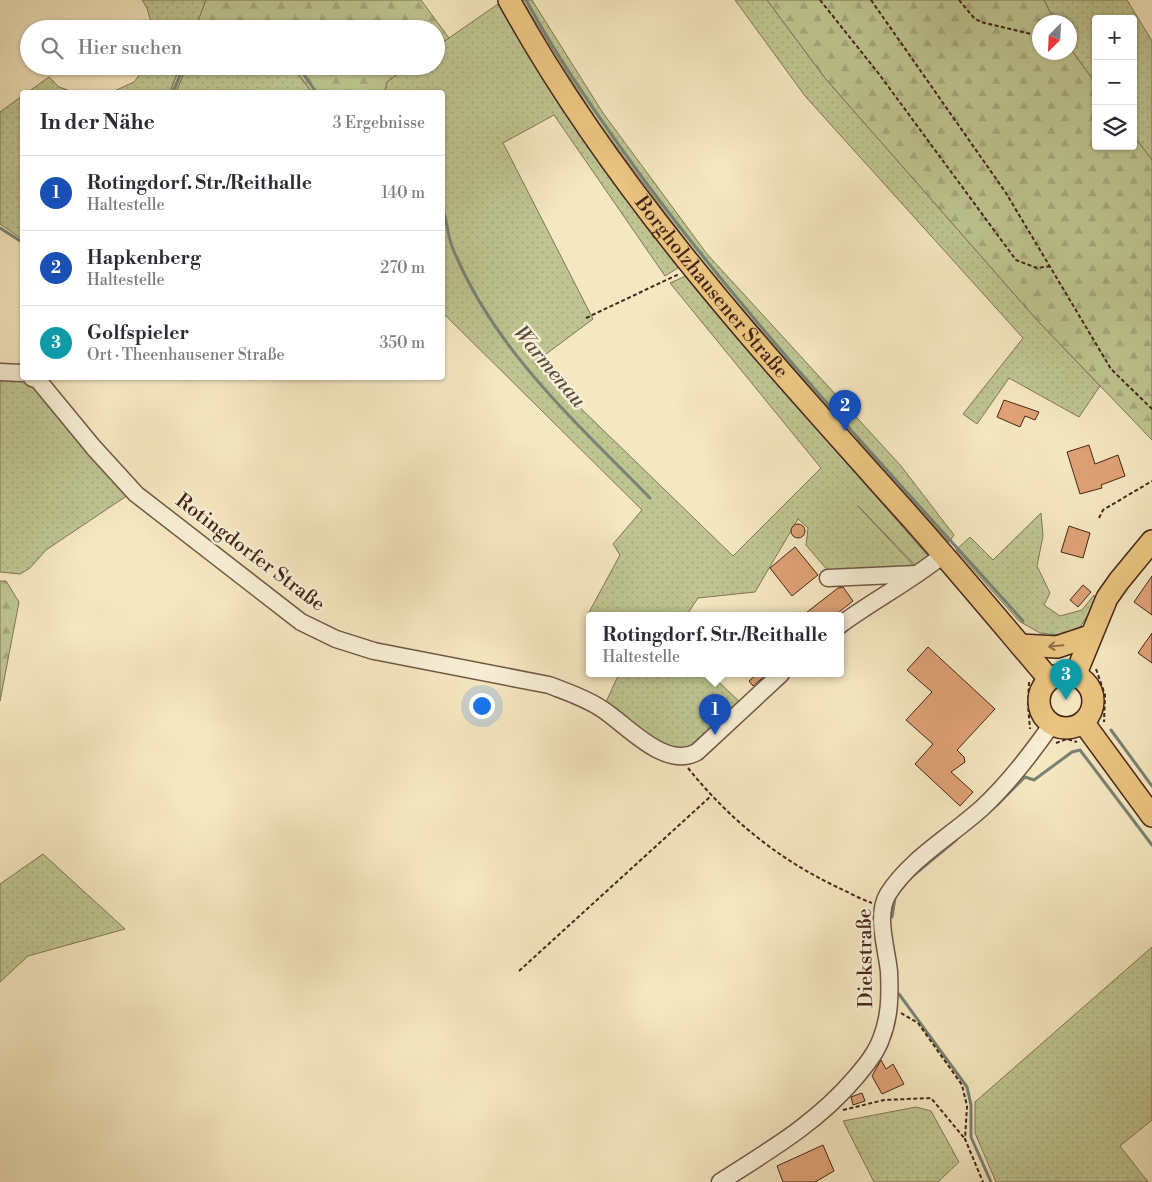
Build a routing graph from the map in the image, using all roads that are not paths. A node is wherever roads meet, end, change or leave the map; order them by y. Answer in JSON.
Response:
{"nodes":[{"id":1,"x":509,"y":0,"type":"edge"},
{"id":2,"x":0,"y":372,"type":"edge"},
{"id":3,"x":20,"y":373,"type":"edge"},
{"id":4,"x":38,"y":380,"type":"edge"},
{"id":5,"x":1152,"y":541,"type":"edge"},
{"id":6,"x":944,"y":555,"type":"junction"},
{"id":7,"x":919,"y":574,"type":"junction"},
{"id":8,"x":828,"y":578,"type":"dead end"},
{"id":9,"x":844,"y":622,"type":"edge"},
{"id":10,"x":1090,"y":636,"type":"junction"},
{"id":11,"x":1020,"y":644,"type":"junction"},
{"id":12,"x":1075,"y":676,"type":"junction"},
{"id":13,"x":778,"y":677,"type":"edge"},
{"id":14,"x":1049,"y":679,"type":"junction"},
{"id":15,"x":1052,"y":724,"type":"junction"},
{"id":16,"x":1088,"y":728,"type":"junction"},
{"id":17,"x":1152,"y":816,"type":"edge"},
{"id":18,"x":720,"y":1182,"type":"edge"}],
"edges":[{"from":1,"to":6,"type":"main road","name":"Borgholzhausener Straße"},
{"from":2,"to":3,"type":"street"},
{"from":4,"to":13,"type":"street","name":"Rotingdorfer Straße"},
{"from":5,"to":10,"type":"main road"},
{"from":6,"to":7,"type":"street"},
{"from":6,"to":11,"type":"main road","name":"Borgholzhausener Straße"},
{"from":7,"to":8,"type":"street"},
{"from":7,"to":9,"type":"street"},
{"from":10,"to":11,"type":"main road","one_way":true},
{"from":10,"to":12,"type":"main road"},
{"from":11,"to":14,"type":"main road","name":"Borgholzhausener Straße"},
{"from":12,"to":14,"type":"main road"},
{"from":12,"to":16,"type":"main road"},
{"from":14,"to":15,"type":"main road"},
{"from":15,"to":16,"type":"main road"},
{"from":15,"to":18,"type":"street","name":"Diekstraße"},
{"from":16,"to":17,"type":"main road"}]}
